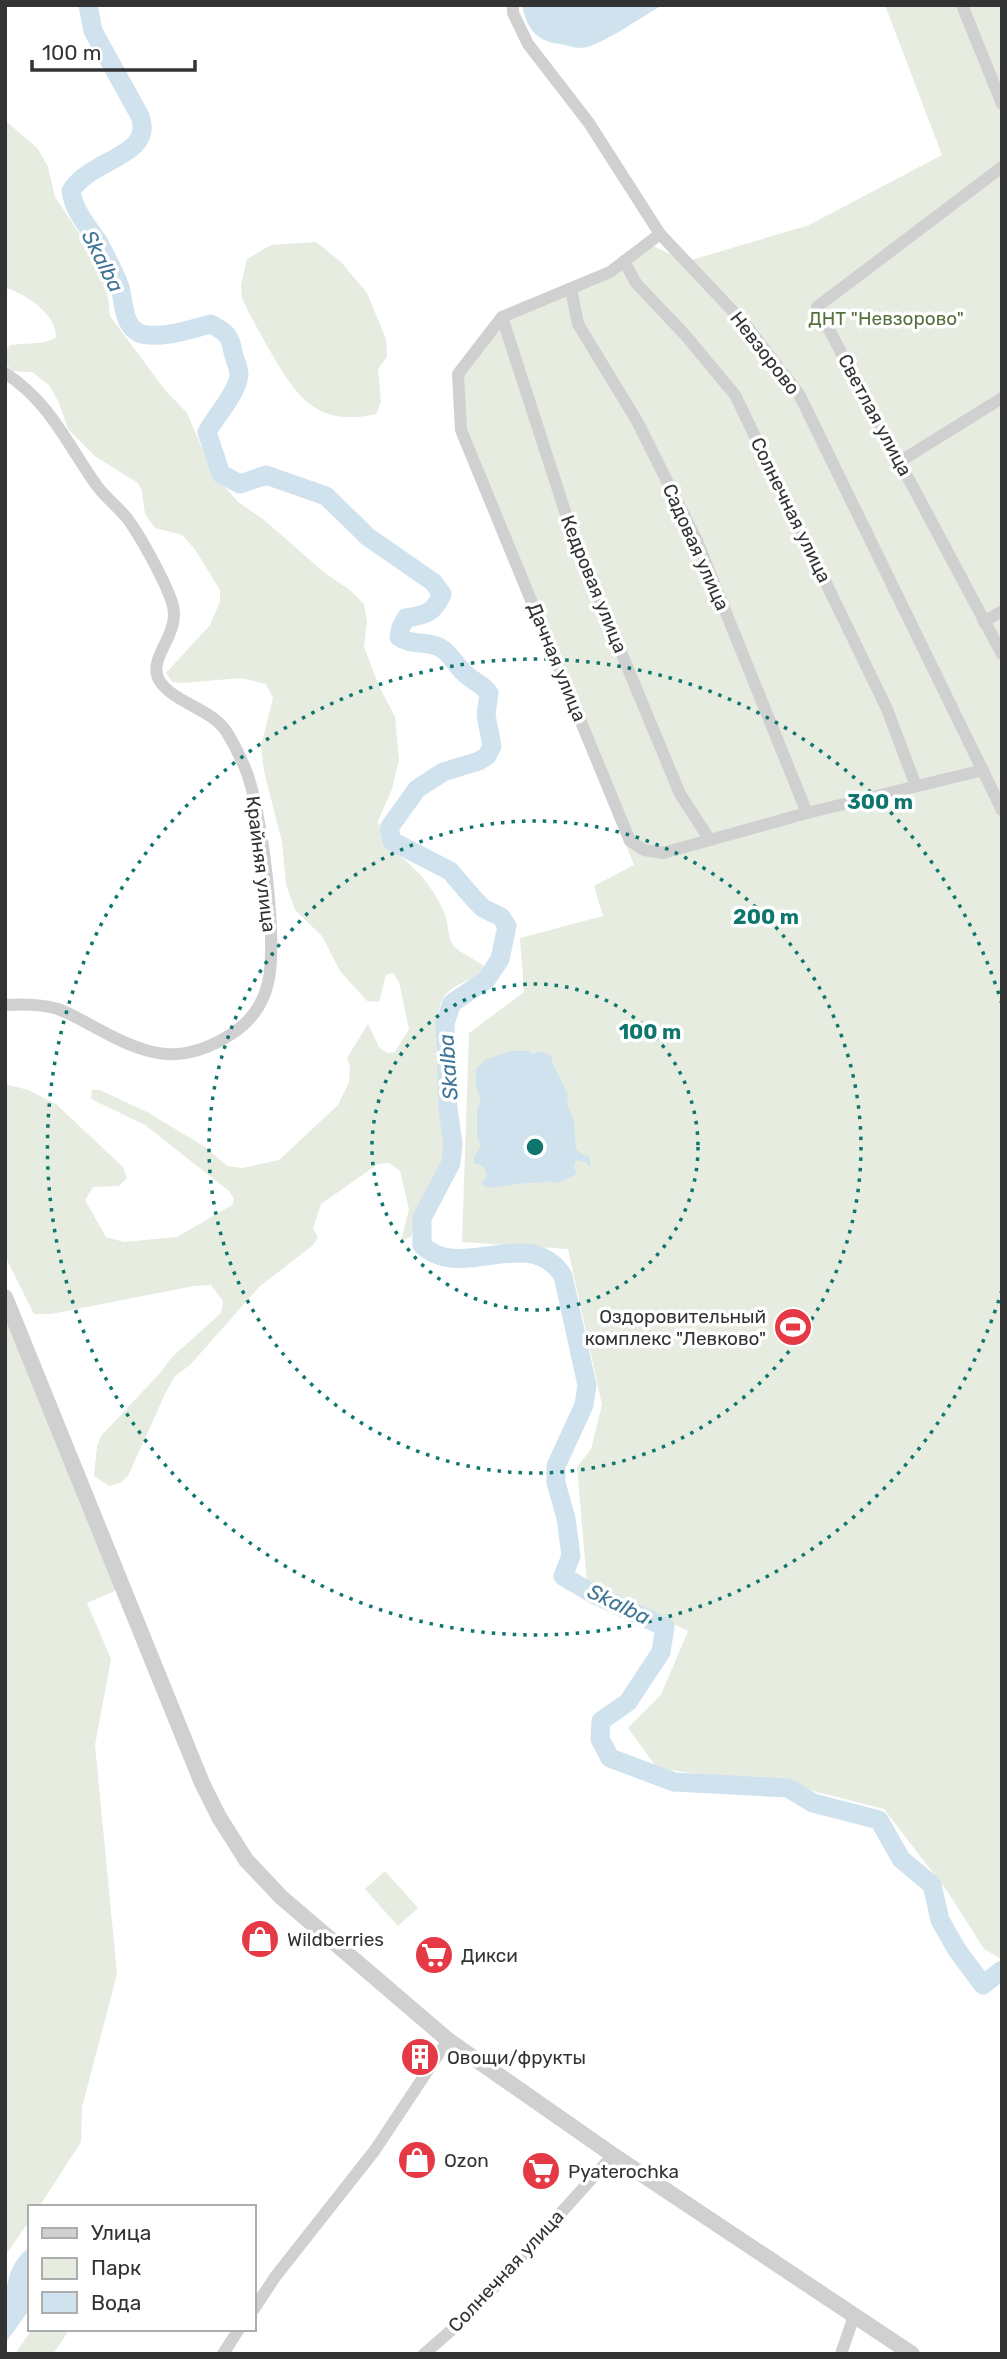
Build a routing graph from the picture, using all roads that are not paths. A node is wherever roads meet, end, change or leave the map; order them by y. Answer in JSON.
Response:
{"nodes":[{"id":1,"x":513,"y":5,"type":"edge"},
{"id":2,"x":962,"y":5,"type":"edge"},
{"id":3,"x":1002,"y":104,"type":"edge"},
{"id":4,"x":1002,"y":167,"type":"edge"},
{"id":5,"x":660,"y":234,"type":"junction"},
{"id":6,"x":624,"y":261,"type":"junction"},
{"id":7,"x":571,"y":289,"type":"junction"},
{"id":8,"x":502,"y":317,"type":"junction"},
{"id":9,"x":5,"y":373,"type":"edge"},
{"id":10,"x":1002,"y":398,"type":"edge"},
{"id":11,"x":899,"y":462,"type":"junction"},
{"id":12,"x":1002,"y":611,"type":"edge"},
{"id":13,"x":984,"y":622,"type":"junction"},
{"id":14,"x":1002,"y":654,"type":"edge"},
{"id":15,"x":983,"y":770,"type":"junction"},
{"id":16,"x":916,"y":786,"type":"junction"},
{"id":17,"x":1002,"y":810,"type":"edge"},
{"id":18,"x":807,"y":813,"type":"junction"},
{"id":19,"x":710,"y":840,"type":"junction"},
{"id":20,"x":5,"y":1004,"type":"edge"},
{"id":21,"x":5,"y":1297,"type":"edge"},
{"id":22,"x":447,"y":2040,"type":"junction"},
{"id":23,"x":613,"y":2155,"type":"junction"},
{"id":24,"x":256,"y":2306,"type":"edge"},
{"id":25,"x":854,"y":2316,"type":"junction"},
{"id":26,"x":238,"y":2331,"type":"edge"},
{"id":27,"x":223,"y":2354,"type":"edge"},
{"id":28,"x":424,"y":2354,"type":"edge"},
{"id":29,"x":841,"y":2354,"type":"edge"},
{"id":30,"x":912,"y":2354,"type":"edge"}],
"edges":[{"from":1,"to":5,"type":"street","name":"Невзорово"},
{"from":2,"to":3,"type":"street"},
{"from":4,"to":11,"type":"street","name":"Светлая улица"},
{"from":5,"to":6,"type":"street"},
{"from":5,"to":15,"type":"street","name":"Невзорово"},
{"from":6,"to":7,"type":"street"},
{"from":6,"to":16,"type":"street","name":"Солнечная улица"},
{"from":7,"to":8,"type":"street"},
{"from":7,"to":18,"type":"street","name":"Садовая улица"},
{"from":8,"to":19,"type":"street","name":"Кедровая улица"},
{"from":8,"to":19,"type":"street","name":"Дачная улица"},
{"from":9,"to":20,"type":"street","name":"Крайняя улица"},
{"from":10,"to":11,"type":"street"},
{"from":11,"to":13,"type":"street","name":"Светлая улица"},
{"from":12,"to":13,"type":"street"},
{"from":13,"to":14,"type":"street","name":"Светлая улица"},
{"from":15,"to":16,"type":"street","name":"Дачная улица"},
{"from":15,"to":17,"type":"street","name":"Невзорово"},
{"from":16,"to":18,"type":"street","name":"Дачная улица"},
{"from":18,"to":19,"type":"street","name":"Дачная улица"},
{"from":21,"to":22,"type":"street"},
{"from":22,"to":23,"type":"street"},
{"from":22,"to":24,"type":"street"},
{"from":23,"to":25,"type":"street"},
{"from":23,"to":28,"type":"street","name":"Солнечная улица"},
{"from":25,"to":29,"type":"street"},
{"from":25,"to":30,"type":"street"},
{"from":26,"to":27,"type":"street"}]}
